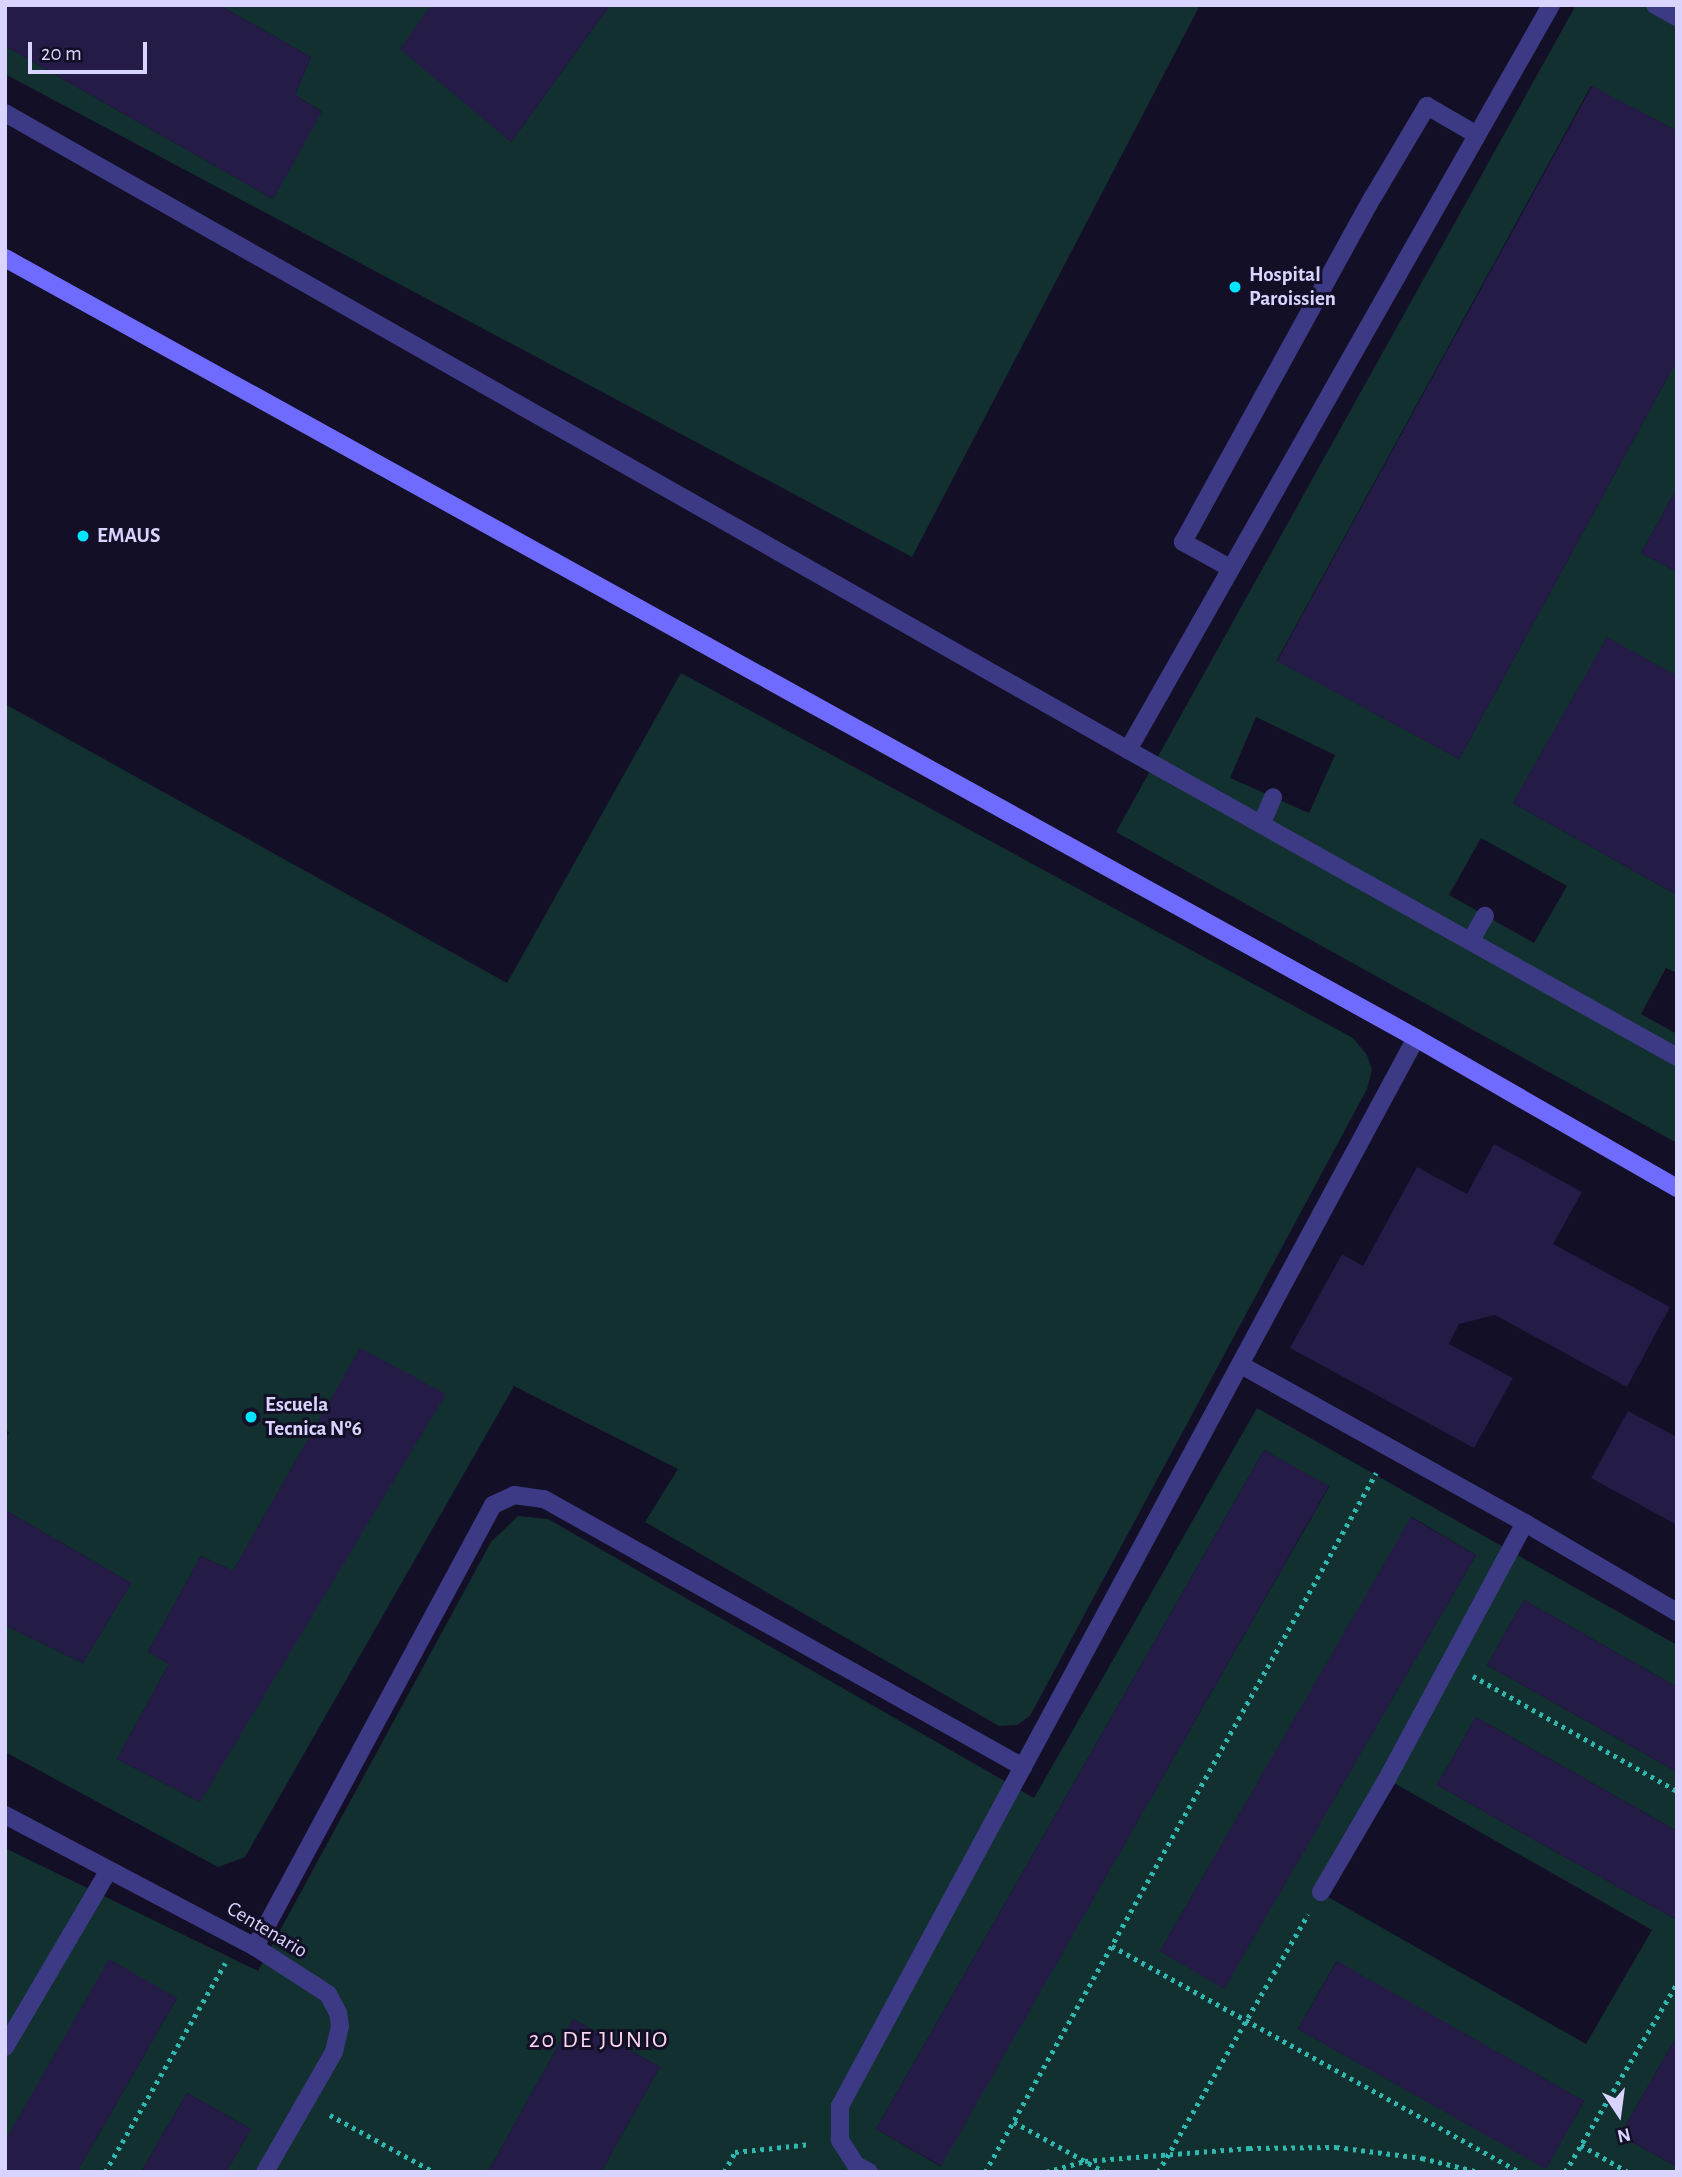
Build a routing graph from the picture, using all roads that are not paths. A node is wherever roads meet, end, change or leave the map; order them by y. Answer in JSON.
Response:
{"nodes":[{"id":1,"x":1551,"y":5,"type":"edge"},
{"id":2,"x":1655,"y":5,"type":"edge"},
{"id":3,"x":1677,"y":18,"type":"edge"},
{"id":4,"x":5,"y":113,"type":"edge"},
{"id":5,"x":1476,"y":135,"type":"junction"},
{"id":6,"x":5,"y":258,"type":"edge"},
{"id":7,"x":1230,"y":568,"type":"junction"},
{"id":8,"x":1128,"y":750,"type":"junction"},
{"id":9,"x":1273,"y":797,"type":"dead end"},
{"id":10,"x":1262,"y":823,"type":"junction"},
{"id":11,"x":1485,"y":916,"type":"dead end"},
{"id":12,"x":1471,"y":940,"type":"junction"},
{"id":13,"x":1416,"y":1038,"type":"junction"},
{"id":14,"x":1677,"y":1057,"type":"edge"},
{"id":15,"x":1677,"y":1188,"type":"edge"},
{"id":16,"x":1241,"y":1365,"type":"junction"},
{"id":17,"x":1525,"y":1523,"type":"junction"},
{"id":18,"x":1677,"y":1612,"type":"edge"},
{"id":19,"x":1023,"y":1767,"type":"junction"},
{"id":20,"x":5,"y":1815,"type":"edge"},
{"id":21,"x":109,"y":1870,"type":"junction"},
{"id":22,"x":1321,"y":1892,"type":"road end"},
{"id":23,"x":247,"y":1942,"type":"junction"},
{"id":24,"x":5,"y":2047,"type":"edge"},
{"id":25,"x":265,"y":2172,"type":"edge"},
{"id":26,"x":869,"y":2172,"type":"edge"}],
"edges":[{"from":1,"to":5,"type":"street"},
{"from":2,"to":3,"type":"street"},
{"from":4,"to":8,"type":"street"},
{"from":5,"to":7,"type":"street"},
{"from":5,"to":7,"type":"street"},
{"from":6,"to":13,"type":"street"},
{"from":7,"to":8,"type":"street"},
{"from":8,"to":10,"type":"street"},
{"from":9,"to":10,"type":"street"},
{"from":10,"to":12,"type":"street"},
{"from":11,"to":12,"type":"street"},
{"from":12,"to":14,"type":"street"},
{"from":13,"to":15,"type":"street"},
{"from":13,"to":16,"type":"street"},
{"from":16,"to":17,"type":"street"},
{"from":16,"to":19,"type":"street"},
{"from":17,"to":18,"type":"street"},
{"from":17,"to":22,"type":"street"},
{"from":19,"to":23,"type":"street"},
{"from":19,"to":26,"type":"street"},
{"from":20,"to":21,"type":"street","name":"Centenario"},
{"from":21,"to":23,"type":"street","name":"Centenario"},
{"from":21,"to":24,"type":"street"},
{"from":23,"to":25,"type":"street","name":"Centenario"}]}
